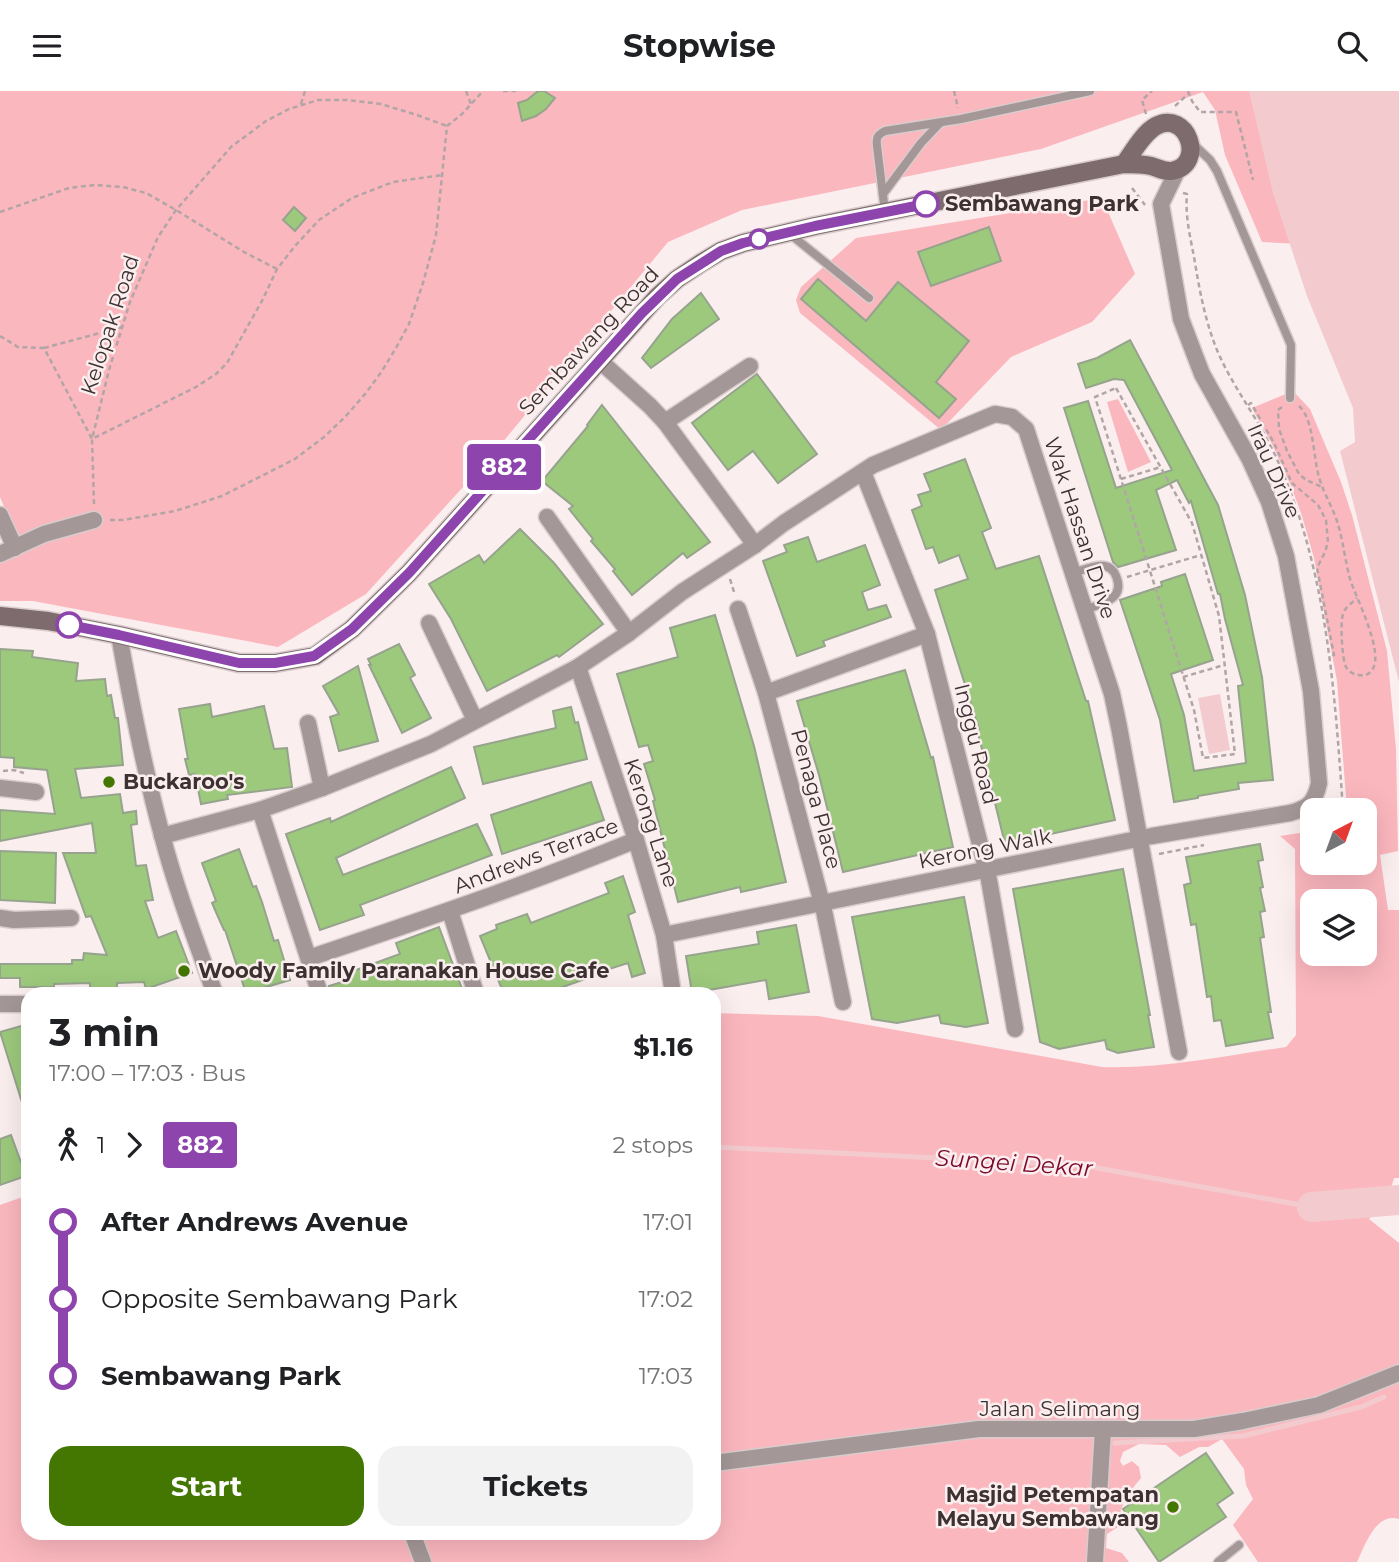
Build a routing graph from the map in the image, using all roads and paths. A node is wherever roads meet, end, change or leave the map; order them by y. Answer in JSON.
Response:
{"nodes":[{"id":1,"x":305,"y":91,"type":"edge"},
{"id":2,"x":466,"y":91,"type":"edge"},
{"id":3,"x":483,"y":91,"type":"edge"},
{"id":4,"x":503,"y":91,"type":"edge"},
{"id":5,"x":516,"y":91,"type":"edge"},
{"id":6,"x":954,"y":91,"type":"edge"},
{"id":7,"x":1090,"y":91,"type":"edge"},
{"id":8,"x":1152,"y":91,"type":"edge"},
{"id":9,"x":1189,"y":92,"type":"edge"},
{"id":10,"x":301,"y":104,"type":"junction"},
{"id":11,"x":471,"y":104,"type":"junction"},
{"id":12,"x":1173,"y":107,"type":"dead end"},
{"id":13,"x":961,"y":119,"type":"junction"},
{"id":14,"x":941,"y":122,"type":"junction"},
{"id":15,"x":1148,"y":123,"type":"junction"},
{"id":16,"x":446,"y":127,"type":"junction"},
{"id":17,"x":1190,"y":141,"type":"junction"},
{"id":18,"x":1124,"y":164,"type":"junction"},
{"id":19,"x":1152,"y":166,"type":"junction"},
{"id":20,"x":1178,"y":169,"type":"junction"},
{"id":21,"x":442,"y":175,"type":"junction"},
{"id":22,"x":1253,"y":180,"type":"dead end"},
{"id":23,"x":1132,"y":188,"type":"dead end"},
{"id":24,"x":884,"y":203,"type":"junction"},
{"id":25,"x":176,"y":210,"type":"junction"},
{"id":26,"x":0,"y":212,"type":"edge"},
{"id":27,"x":1148,"y":214,"type":"dead end"},
{"id":28,"x":788,"y":233,"type":"junction"},
{"id":29,"x":278,"y":269,"type":"junction"},
{"id":30,"x":869,"y":298,"type":"dead end"},
{"id":31,"x":122,"y":327,"type":"junction"},
{"id":32,"x":0,"y":336,"type":"edge"},
{"id":33,"x":44,"y":348,"type":"junction"},
{"id":34,"x":600,"y":361,"type":"junction"},
{"id":35,"x":750,"y":366,"type":"dead end"},
{"id":36,"x":1290,"y":398,"type":"junction"},
{"id":37,"x":1248,"y":405,"type":"dead end"},
{"id":38,"x":665,"y":422,"type":"junction"},
{"id":39,"x":92,"y":439,"type":"junction"},
{"id":40,"x":1161,"y":467,"type":"junction"},
{"id":41,"x":863,"y":472,"type":"junction"},
{"id":42,"x":1121,"y":479,"type":"junction"},
{"id":43,"x":1322,"y":487,"type":"junction"},
{"id":44,"x":0,"y":515,"type":"edge"},
{"id":45,"x":547,"y":517,"type":"dead end"},
{"id":46,"x":1336,"y":518,"type":"junction"},
{"id":47,"x":94,"y":520,"type":"junction"},
{"id":48,"x":1326,"y":520,"type":"junction"},
{"id":49,"x":755,"y":545,"type":"junction"},
{"id":50,"x":7,"y":551,"type":"edge"},
{"id":51,"x":1201,"y":555,"type":"junction"},
{"id":52,"x":1150,"y":571,"type":"junction"},
{"id":53,"x":1072,"y":573,"type":"junction"},
{"id":54,"x":1118,"y":580,"type":"junction"},
{"id":55,"x":1357,"y":598,"type":"junction"},
{"id":56,"x":738,"y":609,"type":"dead end"},
{"id":57,"x":1084,"y":610,"type":"junction"},
{"id":58,"x":0,"y":616,"type":"edge"},
{"id":59,"x":429,"y":623,"type":"dead end"},
{"id":60,"x":629,"y":633,"type":"junction"},
{"id":61,"x":927,"y":634,"type":"junction"},
{"id":62,"x":119,"y":635,"type":"junction"},
{"id":63,"x":1330,"y":655,"type":"dead end"},
{"id":64,"x":1225,"y":664,"type":"junction"},
{"id":65,"x":579,"y":667,"type":"junction"},
{"id":66,"x":1183,"y":677,"type":"junction"},
{"id":67,"x":766,"y":693,"type":"junction"},
{"id":68,"x":475,"y":720,"type":"junction"},
{"id":69,"x":308,"y":723,"type":"dead end"},
{"id":70,"x":0,"y":788,"type":"edge"},
{"id":71,"x":323,"y":788,"type":"junction"},
{"id":72,"x":36,"y":792,"type":"dead end"},
{"id":73,"x":1314,"y":798,"type":"edge"},
{"id":74,"x":260,"y":810,"type":"junction"},
{"id":75,"x":1300,"y":810,"type":"edge"},
{"id":76,"x":162,"y":836,"type":"junction"},
{"id":77,"x":1139,"y":839,"type":"junction"},
{"id":78,"x":636,"y":840,"type":"junction"},
{"id":79,"x":986,"y":870,"type":"junction"},
{"id":80,"x":821,"y":904,"type":"junction"},
{"id":81,"x":450,"y":911,"type":"junction"},
{"id":82,"x":0,"y":918,"type":"edge"},
{"id":83,"x":71,"y":918,"type":"dead end"},
{"id":84,"x":664,"y":935,"type":"junction"},
{"id":85,"x":309,"y":958,"type":"junction"},
{"id":86,"x":213,"y":987,"type":"edge"},
{"id":87,"x":318,"y":987,"type":"edge"},
{"id":88,"x":474,"y":987,"type":"edge"},
{"id":89,"x":672,"y":987,"type":"edge"},
{"id":90,"x":843,"y":1002,"type":"dead end"},
{"id":91,"x":0,"y":1004,"type":"edge"},
{"id":92,"x":21,"y":1004,"type":"edge"},
{"id":93,"x":1015,"y":1029,"type":"dead end"},
{"id":94,"x":1179,"y":1052,"type":"dead end"},
{"id":95,"x":1399,"y":1373,"type":"edge"},
{"id":96,"x":1103,"y":1429,"type":"junction"},
{"id":97,"x":721,"y":1462,"type":"edge"},
{"id":98,"x":415,"y":1540,"type":"edge"},
{"id":99,"x":1239,"y":1545,"type":"dead end"},
{"id":100,"x":423,"y":1562,"type":"edge"},
{"id":101,"x":1095,"y":1562,"type":"edge"},
{"id":102,"x":1217,"y":1562,"type":"edge"}],
"edges":[{"from":1,"to":10,"type":"path"},
{"from":2,"to":11,"type":"path"},
{"from":3,"to":11,"type":"path"},
{"from":4,"to":5,"type":"path"},
{"from":6,"to":13,"type":"path"},
{"from":7,"to":13,"type":"lane"},
{"from":8,"to":15,"type":"path"},
{"from":9,"to":12,"type":"path"},
{"from":9,"to":22,"type":"path"},
{"from":10,"to":16,"type":"path","name":"Kelopak Road"},
{"from":10,"to":25,"type":"path","name":"Kelopak Road"},
{"from":11,"to":16,"type":"path"},
{"from":13,"to":14,"type":"lane"},
{"from":14,"to":24,"type":"lane"},
{"from":14,"to":24,"type":"lane"},
{"from":15,"to":17,"type":"street"},
{"from":15,"to":18,"type":"street"},
{"from":15,"to":19,"type":"street"},
{"from":16,"to":21,"type":"path"},
{"from":17,"to":20,"type":"street"},
{"from":17,"to":36,"type":"lane"},
{"from":18,"to":19,"type":"street","name":"Sembawang Road"},
{"from":18,"to":24,"type":"street","name":"Sembawang Road"},
{"from":19,"to":20,"type":"street","name":"Sembawang Road"},
{"from":20,"to":73,"type":"street","name":"Irau Drive"},
{"from":21,"to":29,"type":"path"},
{"from":21,"to":47,"type":"path"},
{"from":23,"to":27,"type":"path"},
{"from":24,"to":28,"type":"street","name":"Sembawang Road"},
{"from":25,"to":26,"type":"path"},
{"from":25,"to":29,"type":"path"},
{"from":25,"to":31,"type":"path","name":"Kelopak Road"},
{"from":28,"to":30,"type":"lane"},
{"from":28,"to":34,"type":"street","name":"Sembawang Road"},
{"from":29,"to":39,"type":"path"},
{"from":31,"to":33,"type":"path"},
{"from":31,"to":39,"type":"path","name":"Kelopak Road"},
{"from":32,"to":33,"type":"path"},
{"from":33,"to":39,"type":"path"},
{"from":34,"to":38,"type":"street"},
{"from":34,"to":62,"type":"street","name":"Sembawang Road"},
{"from":35,"to":38,"type":"street"},
{"from":36,"to":43,"type":"path"},
{"from":36,"to":43,"type":"path"},
{"from":37,"to":48,"type":"path"},
{"from":38,"to":49,"type":"street"},
{"from":39,"to":47,"type":"path","name":"Kelopak Road"},
{"from":40,"to":42,"type":"path"},
{"from":40,"to":42,"type":"path"},
{"from":40,"to":51,"type":"path"},
{"from":41,"to":49,"type":"street","name":"Wak Hassan Drive"},
{"from":41,"to":53,"type":"street","name":"Wak Hassan Drive"},
{"from":41,"to":61,"type":"street","name":"Inggu Road"},
{"from":42,"to":52,"type":"path"},
{"from":43,"to":46,"type":"path"},
{"from":44,"to":50,"type":"street"},
{"from":45,"to":60,"type":"street"},
{"from":46,"to":48,"type":"path"},
{"from":46,"to":55,"type":"path"},
{"from":47,"to":50,"type":"street"},
{"from":48,"to":63,"type":"path"},
{"from":49,"to":60,"type":"street","name":"Wak Hassan Drive"},
{"from":51,"to":52,"type":"path"},
{"from":51,"to":64,"type":"path"},
{"from":52,"to":54,"type":"path"},
{"from":52,"to":66,"type":"path"},
{"from":53,"to":54,"type":"lane"},
{"from":53,"to":57,"type":"street","name":"Wak Hassan Drive"},
{"from":54,"to":57,"type":"lane"},
{"from":55,"to":55,"type":"path"},
{"from":56,"to":67,"type":"street","name":"Penaga Place"},
{"from":57,"to":77,"type":"street","name":"Wak Hassan Drive"},
{"from":58,"to":62,"type":"street","name":"Sembawang Road"},
{"from":59,"to":68,"type":"street"},
{"from":60,"to":65,"type":"street","name":"Wak Hassan Drive"},
{"from":61,"to":67,"type":"street"},
{"from":61,"to":79,"type":"street","name":"Inggu Road"},
{"from":62,"to":76,"type":"street"},
{"from":64,"to":66,"type":"path"},
{"from":64,"to":66,"type":"path"},
{"from":65,"to":68,"type":"street","name":"Wak Hassan Drive"},
{"from":65,"to":78,"type":"street","name":"Kerong Lane"},
{"from":67,"to":80,"type":"street","name":"Penaga Place"},
{"from":68,"to":71,"type":"street","name":"Wak Hassan Drive"},
{"from":69,"to":71,"type":"street"},
{"from":70,"to":72,"type":"street"},
{"from":71,"to":74,"type":"street","name":"Wak Hassan Drive"},
{"from":74,"to":76,"type":"street","name":"Wak Hassan Drive"},
{"from":74,"to":85,"type":"street"},
{"from":75,"to":77,"type":"street","name":"Kerong Walk"},
{"from":76,"to":86,"type":"street"},
{"from":77,"to":79,"type":"street","name":"Kerong Walk"},
{"from":77,"to":94,"type":"street","name":"Wak Hassan Drive"},
{"from":78,"to":81,"type":"street","name":"Andrews Terrace"},
{"from":78,"to":84,"type":"street","name":"Kerong Lane"},
{"from":79,"to":80,"type":"street","name":"Kerong Walk"},
{"from":79,"to":93,"type":"street","name":"Inggu Road"},
{"from":80,"to":84,"type":"street","name":"Kerong Walk"},
{"from":80,"to":90,"type":"street","name":"Penaga Place"},
{"from":81,"to":85,"type":"street","name":"Andrews Terrace"},
{"from":81,"to":88,"type":"street","name":"Andrews Terrace"},
{"from":82,"to":83,"type":"street"},
{"from":84,"to":89,"type":"street","name":"Kerong Lane"},
{"from":85,"to":87,"type":"street"},
{"from":91,"to":92,"type":"street"},
{"from":95,"to":96,"type":"street","name":"Jalan Selimang"},
{"from":96,"to":97,"type":"street","name":"Jalan Selimang"},
{"from":96,"to":101,"type":"street"},
{"from":98,"to":100,"type":"street"},
{"from":99,"to":102,"type":"lane"}]}
